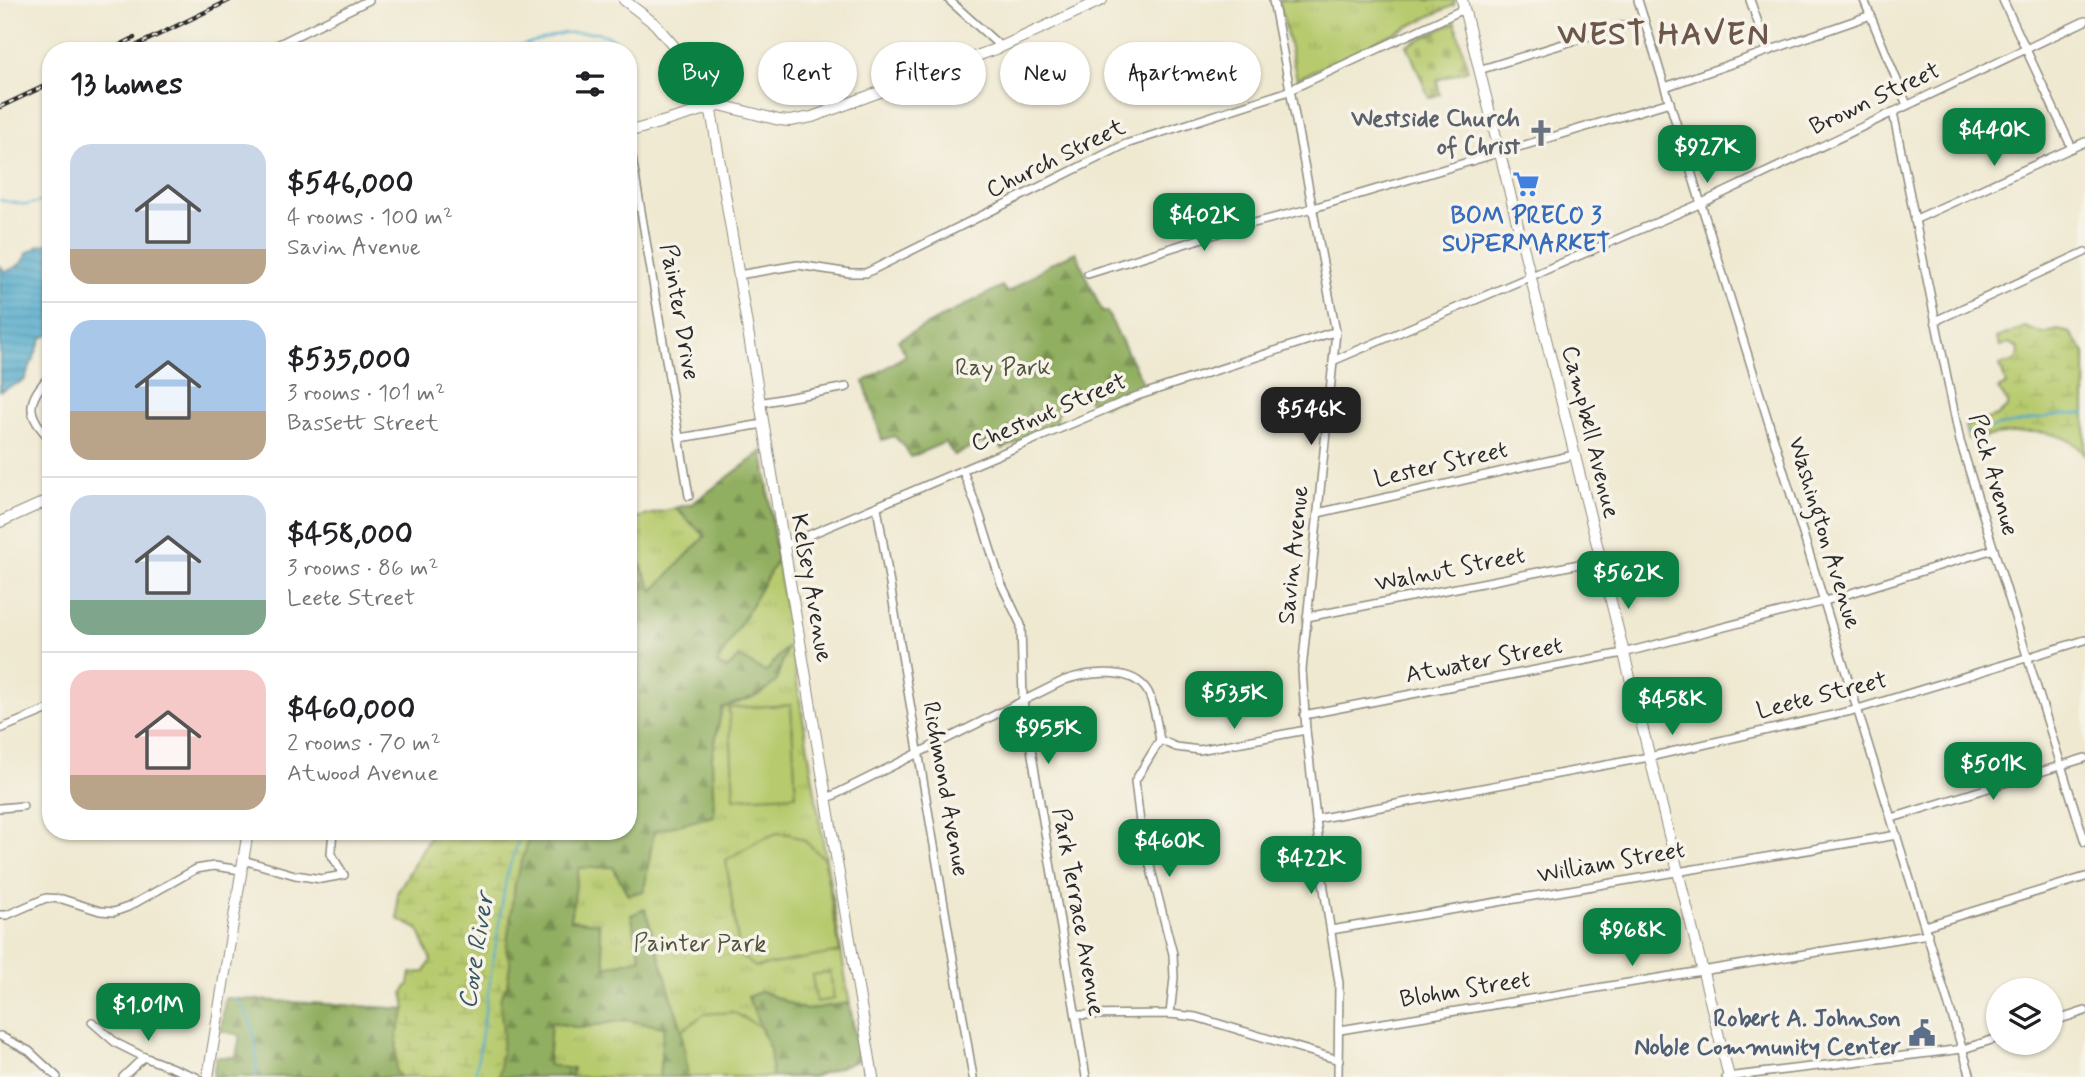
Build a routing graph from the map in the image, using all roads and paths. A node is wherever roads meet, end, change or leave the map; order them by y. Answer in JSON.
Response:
{"nodes":[{"id":1,"x":369,"y":0,"type":"edge"},
{"id":2,"x":624,"y":0,"type":"edge"},
{"id":3,"x":949,"y":0,"type":"edge"},
{"id":4,"x":1102,"y":0,"type":"edge"},
{"id":5,"x":1273,"y":0,"type":"edge"},
{"id":6,"x":1638,"y":0,"type":"edge"},
{"id":7,"x":1750,"y":0,"type":"edge"},
{"id":8,"x":1864,"y":0,"type":"edge"},
{"id":9,"x":2003,"y":0,"type":"edge"},
{"id":10,"x":1463,"y":4,"type":"edge"},
{"id":11,"x":1871,"y":15,"type":"junction"},
{"id":12,"x":1644,"y":19,"type":"junction"},
{"id":13,"x":2085,"y":21,"type":"edge"},
{"id":14,"x":283,"y":42,"type":"edge"},
{"id":15,"x":1012,"y":42,"type":"edge"},
{"id":16,"x":1000,"y":46,"type":"edge"},
{"id":17,"x":1000,"y":47,"type":"edge"},
{"id":18,"x":2026,"y":49,"type":"junction"},
{"id":19,"x":1768,"y":51,"type":"junction"},
{"id":20,"x":1479,"y":70,"type":"junction"},
{"id":21,"x":1665,"y":87,"type":"junction"},
{"id":22,"x":1291,"y":89,"type":"junction"},
{"id":23,"x":1670,"y":102,"type":"junction"},
{"id":24,"x":1907,"y":105,"type":"junction"},
{"id":25,"x":710,"y":106,"type":"junction"},
{"id":26,"x":1893,"y":112,"type":"junction"},
{"id":27,"x":637,"y":130,"type":"edge"},
{"id":28,"x":2085,"y":142,"type":"edge"},
{"id":29,"x":2072,"y":148,"type":"junction"},
{"id":30,"x":1499,"y":152,"type":"junction"},
{"id":31,"x":637,"y":186,"type":"edge"},
{"id":32,"x":1702,"y":203,"type":"junction"},
{"id":33,"x":1314,"y":208,"type":"junction"},
{"id":34,"x":1914,"y":220,"type":"junction"},
{"id":35,"x":2085,"y":252,"type":"edge"},
{"id":36,"x":1088,"y":274,"type":"dead end"},
{"id":37,"x":738,"y":275,"type":"junction"},
{"id":38,"x":1530,"y":276,"type":"junction"},
{"id":39,"x":1935,"y":321,"type":"junction"},
{"id":40,"x":1336,"y":332,"type":"junction"},
{"id":41,"x":1335,"y":360,"type":"junction"},
{"id":42,"x":42,"y":385,"type":"edge"},
{"id":43,"x":847,"y":387,"type":"dead end"},
{"id":44,"x":759,"y":403,"type":"junction"},
{"id":45,"x":763,"y":424,"type":"junction"},
{"id":46,"x":42,"y":429,"type":"edge"},
{"id":47,"x":680,"y":438,"type":"junction"},
{"id":48,"x":1574,"y":455,"type":"junction"},
{"id":49,"x":963,"y":471,"type":"junction"},
{"id":50,"x":689,"y":496,"type":"dead end"},
{"id":51,"x":42,"y":503,"type":"edge"},
{"id":52,"x":877,"y":507,"type":"junction"},
{"id":53,"x":1318,"y":513,"type":"junction"},
{"id":54,"x":0,"y":522,"type":"edge"},
{"id":55,"x":783,"y":546,"type":"junction"},
{"id":56,"x":1994,"y":549,"type":"junction"},
{"id":57,"x":1600,"y":560,"type":"junction"},
{"id":58,"x":1825,"y":601,"type":"junction"},
{"id":59,"x":1307,"y":617,"type":"junction"},
{"id":60,"x":2085,"y":640,"type":"edge"},
{"id":61,"x":1623,"y":653,"type":"junction"},
{"id":62,"x":2028,"y":658,"type":"junction"},
{"id":63,"x":1023,"y":701,"type":"junction"},
{"id":64,"x":1857,"y":709,"type":"junction"},
{"id":65,"x":42,"y":712,"type":"edge"},
{"id":66,"x":1304,"y":715,"type":"junction"},
{"id":67,"x":0,"y":729,"type":"edge"},
{"id":68,"x":1306,"y":730,"type":"junction"},
{"id":69,"x":1160,"y":740,"type":"junction"},
{"id":70,"x":919,"y":753,"type":"junction"},
{"id":71,"x":1649,"y":757,"type":"junction"},
{"id":72,"x":2085,"y":758,"type":"edge"},
{"id":73,"x":2061,"y":766,"type":"junction"},
{"id":74,"x":826,"y":799,"type":"junction"},
{"id":75,"x":23,"y":806,"type":"dead end"},
{"id":76,"x":0,"y":808,"type":"edge"},
{"id":77,"x":1892,"y":818,"type":"junction"},
{"id":78,"x":1316,"y":819,"type":"junction"},
{"id":79,"x":1897,"y":835,"type":"junction"},
{"id":80,"x":246,"y":840,"type":"edge"},
{"id":81,"x":332,"y":840,"type":"edge"},
{"id":82,"x":2085,"y":842,"type":"edge"},
{"id":83,"x":242,"y":865,"type":"junction"},
{"id":84,"x":1678,"y":871,"type":"junction"},
{"id":85,"x":2085,"y":877,"type":"edge"},
{"id":86,"x":0,"y":915,"type":"edge"},
{"id":87,"x":1331,"y":930,"type":"junction"},
{"id":88,"x":1927,"y":930,"type":"junction"},
{"id":89,"x":1703,"y":971,"type":"junction"},
{"id":90,"x":2085,"y":1011,"type":"edge"},
{"id":91,"x":1170,"y":1014,"type":"junction"},
{"id":92,"x":1076,"y":1015,"type":"junction"},
{"id":93,"x":2063,"y":1018,"type":"edge"},
{"id":94,"x":92,"y":1022,"type":"dead end"},
{"id":95,"x":1340,"y":1030,"type":"junction"},
{"id":96,"x":0,"y":1037,"type":"edge"},
{"id":97,"x":1986,"y":1042,"type":"edge"},
{"id":98,"x":1963,"y":1049,"type":"junction"},
{"id":99,"x":144,"y":1057,"type":"junction"},
{"id":100,"x":1339,"y":1060,"type":"junction"},
{"id":101,"x":57,"y":1077,"type":"edge"},
{"id":102,"x":123,"y":1077,"type":"edge"},
{"id":103,"x":196,"y":1077,"type":"edge"},
{"id":104,"x":208,"y":1077,"type":"edge"},
{"id":105,"x":873,"y":1077,"type":"edge"},
{"id":106,"x":973,"y":1077,"type":"edge"},
{"id":107,"x":1086,"y":1077,"type":"edge"},
{"id":108,"x":1338,"y":1077,"type":"edge"},
{"id":109,"x":1728,"y":1077,"type":"edge"},
{"id":110,"x":1972,"y":1077,"type":"edge"}],
"edges":[{"from":1,"to":14,"type":"street"},
{"from":2,"to":25,"type":"main road","name":"Kelsey Avenue"},
{"from":3,"to":16,"type":"street"},
{"from":4,"to":15,"type":"main road"},
{"from":5,"to":22,"type":"street","name":"Savin Avenue"},
{"from":6,"to":12,"type":"street","name":"Washington Avenue"},
{"from":7,"to":19,"type":"street"},
{"from":8,"to":11,"type":"street"},
{"from":9,"to":18,"type":"street"},
{"from":10,"to":20,"type":"main road","name":"Campbell Avenue"},
{"from":10,"to":22,"type":"street","name":"Church Street"},
{"from":11,"to":19,"type":"street"},
{"from":11,"to":24,"type":"street"},
{"from":12,"to":20,"type":"street"},
{"from":12,"to":21,"type":"street","name":"Washington Avenue"},
{"from":13,"to":18,"type":"street","name":"Brown Street"},
{"from":17,"to":25,"type":"main road"},
{"from":18,"to":24,"type":"street","name":"Brown Street"},
{"from":18,"to":29,"type":"street"},
{"from":19,"to":21,"type":"street"},
{"from":20,"to":30,"type":"main road","name":"Campbell Avenue"},
{"from":21,"to":23,"type":"street","name":"Washington Avenue"},
{"from":22,"to":33,"type":"street","name":"Savin Avenue"},
{"from":22,"to":37,"type":"street","name":"Church Street"},
{"from":23,"to":30,"type":"street"},
{"from":23,"to":32,"type":"street","name":"Washington Avenue"},
{"from":24,"to":26,"type":"street","name":"Brown Street"},
{"from":25,"to":27,"type":"main road"},
{"from":25,"to":37,"type":"main road","name":"Kelsey Avenue"},
{"from":26,"to":32,"type":"street","name":"Brown Street"},
{"from":26,"to":34,"type":"street","name":"Peck Avenue"},
{"from":28,"to":29,"type":"street"},
{"from":29,"to":34,"type":"street"},
{"from":30,"to":33,"type":"street"},
{"from":30,"to":38,"type":"main road","name":"Campbell Avenue"},
{"from":31,"to":47,"type":"street","name":"Painter Drive"},
{"from":32,"to":38,"type":"street","name":"Brown Street"},
{"from":32,"to":58,"type":"street","name":"Washington Avenue"},
{"from":33,"to":36,"type":"street"},
{"from":33,"to":40,"type":"street","name":"Savin Avenue"},
{"from":34,"to":39,"type":"street","name":"Peck Avenue"},
{"from":35,"to":39,"type":"street"},
{"from":37,"to":44,"type":"main road","name":"Kelsey Avenue"},
{"from":38,"to":41,"type":"street","name":"Brown Street"},
{"from":38,"to":48,"type":"main road","name":"Campbell Avenue"},
{"from":39,"to":56,"type":"street","name":"Peck Avenue"},
{"from":40,"to":41,"type":"street","name":"Savin Avenue"},
{"from":40,"to":49,"type":"street","name":"Chestnut Street"},
{"from":41,"to":53,"type":"street","name":"Savin Avenue"},
{"from":42,"to":46,"type":"street"},
{"from":43,"to":44,"type":"street"},
{"from":44,"to":45,"type":"main road","name":"Kelsey Avenue"},
{"from":45,"to":47,"type":"street"},
{"from":45,"to":55,"type":"main road","name":"Kelsey Avenue"},
{"from":47,"to":50,"type":"street","name":"Painter Drive"},
{"from":48,"to":53,"type":"street","name":"Lester Street"},
{"from":48,"to":57,"type":"main road","name":"Campbell Avenue"},
{"from":49,"to":52,"type":"street","name":"Chestnut Street"},
{"from":49,"to":63,"type":"street","name":"Park Terrace Avenue"},
{"from":51,"to":54,"type":"main road"},
{"from":52,"to":55,"type":"street","name":"Chestnut Street"},
{"from":52,"to":70,"type":"street","name":"Richmond Avenue"},
{"from":53,"to":59,"type":"street","name":"Savin Avenue"},
{"from":55,"to":74,"type":"main road","name":"Kelsey Avenue"},
{"from":56,"to":58,"type":"street","name":"Atwater Street"},
{"from":56,"to":62,"type":"street","name":"Peck Avenue"},
{"from":57,"to":59,"type":"street","name":"Walnut Street"},
{"from":57,"to":61,"type":"main road","name":"Campbell Avenue"},
{"from":58,"to":61,"type":"street","name":"Atwater Street"},
{"from":58,"to":64,"type":"street","name":"Washington Avenue"},
{"from":59,"to":66,"type":"street","name":"Savin Avenue"},
{"from":60,"to":62,"type":"street","name":"Leete Street"},
{"from":61,"to":66,"type":"street","name":"Atwater Street"},
{"from":61,"to":71,"type":"main road","name":"Campbell Avenue"},
{"from":62,"to":64,"type":"street","name":"Leete Street"},
{"from":62,"to":73,"type":"street","name":"Peck Avenue"},
{"from":63,"to":69,"type":"street"},
{"from":63,"to":70,"type":"street"},
{"from":63,"to":92,"type":"street","name":"Park Terrace Avenue"},
{"from":64,"to":71,"type":"street","name":"Leete Street"},
{"from":64,"to":77,"type":"street","name":"Washington Avenue"},
{"from":65,"to":67,"type":"street"},
{"from":66,"to":68,"type":"street","name":"Savin Avenue"},
{"from":68,"to":69,"type":"street"},
{"from":68,"to":78,"type":"street","name":"Savin Avenue"},
{"from":69,"to":91,"type":"street"},
{"from":70,"to":74,"type":"street"},
{"from":70,"to":106,"type":"street","name":"Richmond Avenue"},
{"from":71,"to":78,"type":"street","name":"Leete Street"},
{"from":71,"to":84,"type":"main road","name":"Campbell Avenue"},
{"from":72,"to":73,"type":"street"},
{"from":73,"to":77,"type":"street"},
{"from":73,"to":82,"type":"street","name":"Peck Avenue"},
{"from":74,"to":105,"type":"main road","name":"Kelsey Avenue"},
{"from":75,"to":76,"type":"street"},
{"from":77,"to":79,"type":"street","name":"Washington Avenue"},
{"from":78,"to":87,"type":"street","name":"Savin Avenue"},
{"from":79,"to":84,"type":"street","name":"William Street"},
{"from":79,"to":88,"type":"street","name":"Washington Avenue"},
{"from":80,"to":83,"type":"main road"},
{"from":81,"to":83,"type":"street"},
{"from":83,"to":86,"type":"street"},
{"from":83,"to":104,"type":"main road"},
{"from":84,"to":87,"type":"street","name":"William Street"},
{"from":84,"to":89,"type":"main road","name":"Campbell Avenue"},
{"from":85,"to":88,"type":"street","name":"Blohm Street"},
{"from":87,"to":95,"type":"street","name":"Savin Avenue"},
{"from":88,"to":89,"type":"street","name":"Blohm Street"},
{"from":88,"to":98,"type":"street","name":"Washington Avenue"},
{"from":89,"to":95,"type":"street","name":"Blohm Street"},
{"from":89,"to":109,"type":"main road","name":"Campbell Avenue"},
{"from":90,"to":93,"type":"street"},
{"from":91,"to":92,"type":"street"},
{"from":91,"to":100,"type":"street"},
{"from":92,"to":107,"type":"street","name":"Park Terrace Avenue"},
{"from":94,"to":99,"type":"street"},
{"from":95,"to":100,"type":"street","name":"Savin Avenue"},
{"from":96,"to":101,"type":"street"},
{"from":97,"to":98,"type":"street"},
{"from":98,"to":109,"type":"street"},
{"from":98,"to":110,"type":"street","name":"Washington Avenue"},
{"from":99,"to":102,"type":"street"},
{"from":99,"to":103,"type":"street"},
{"from":100,"to":108,"type":"street","name":"Savin Avenue"}]}
